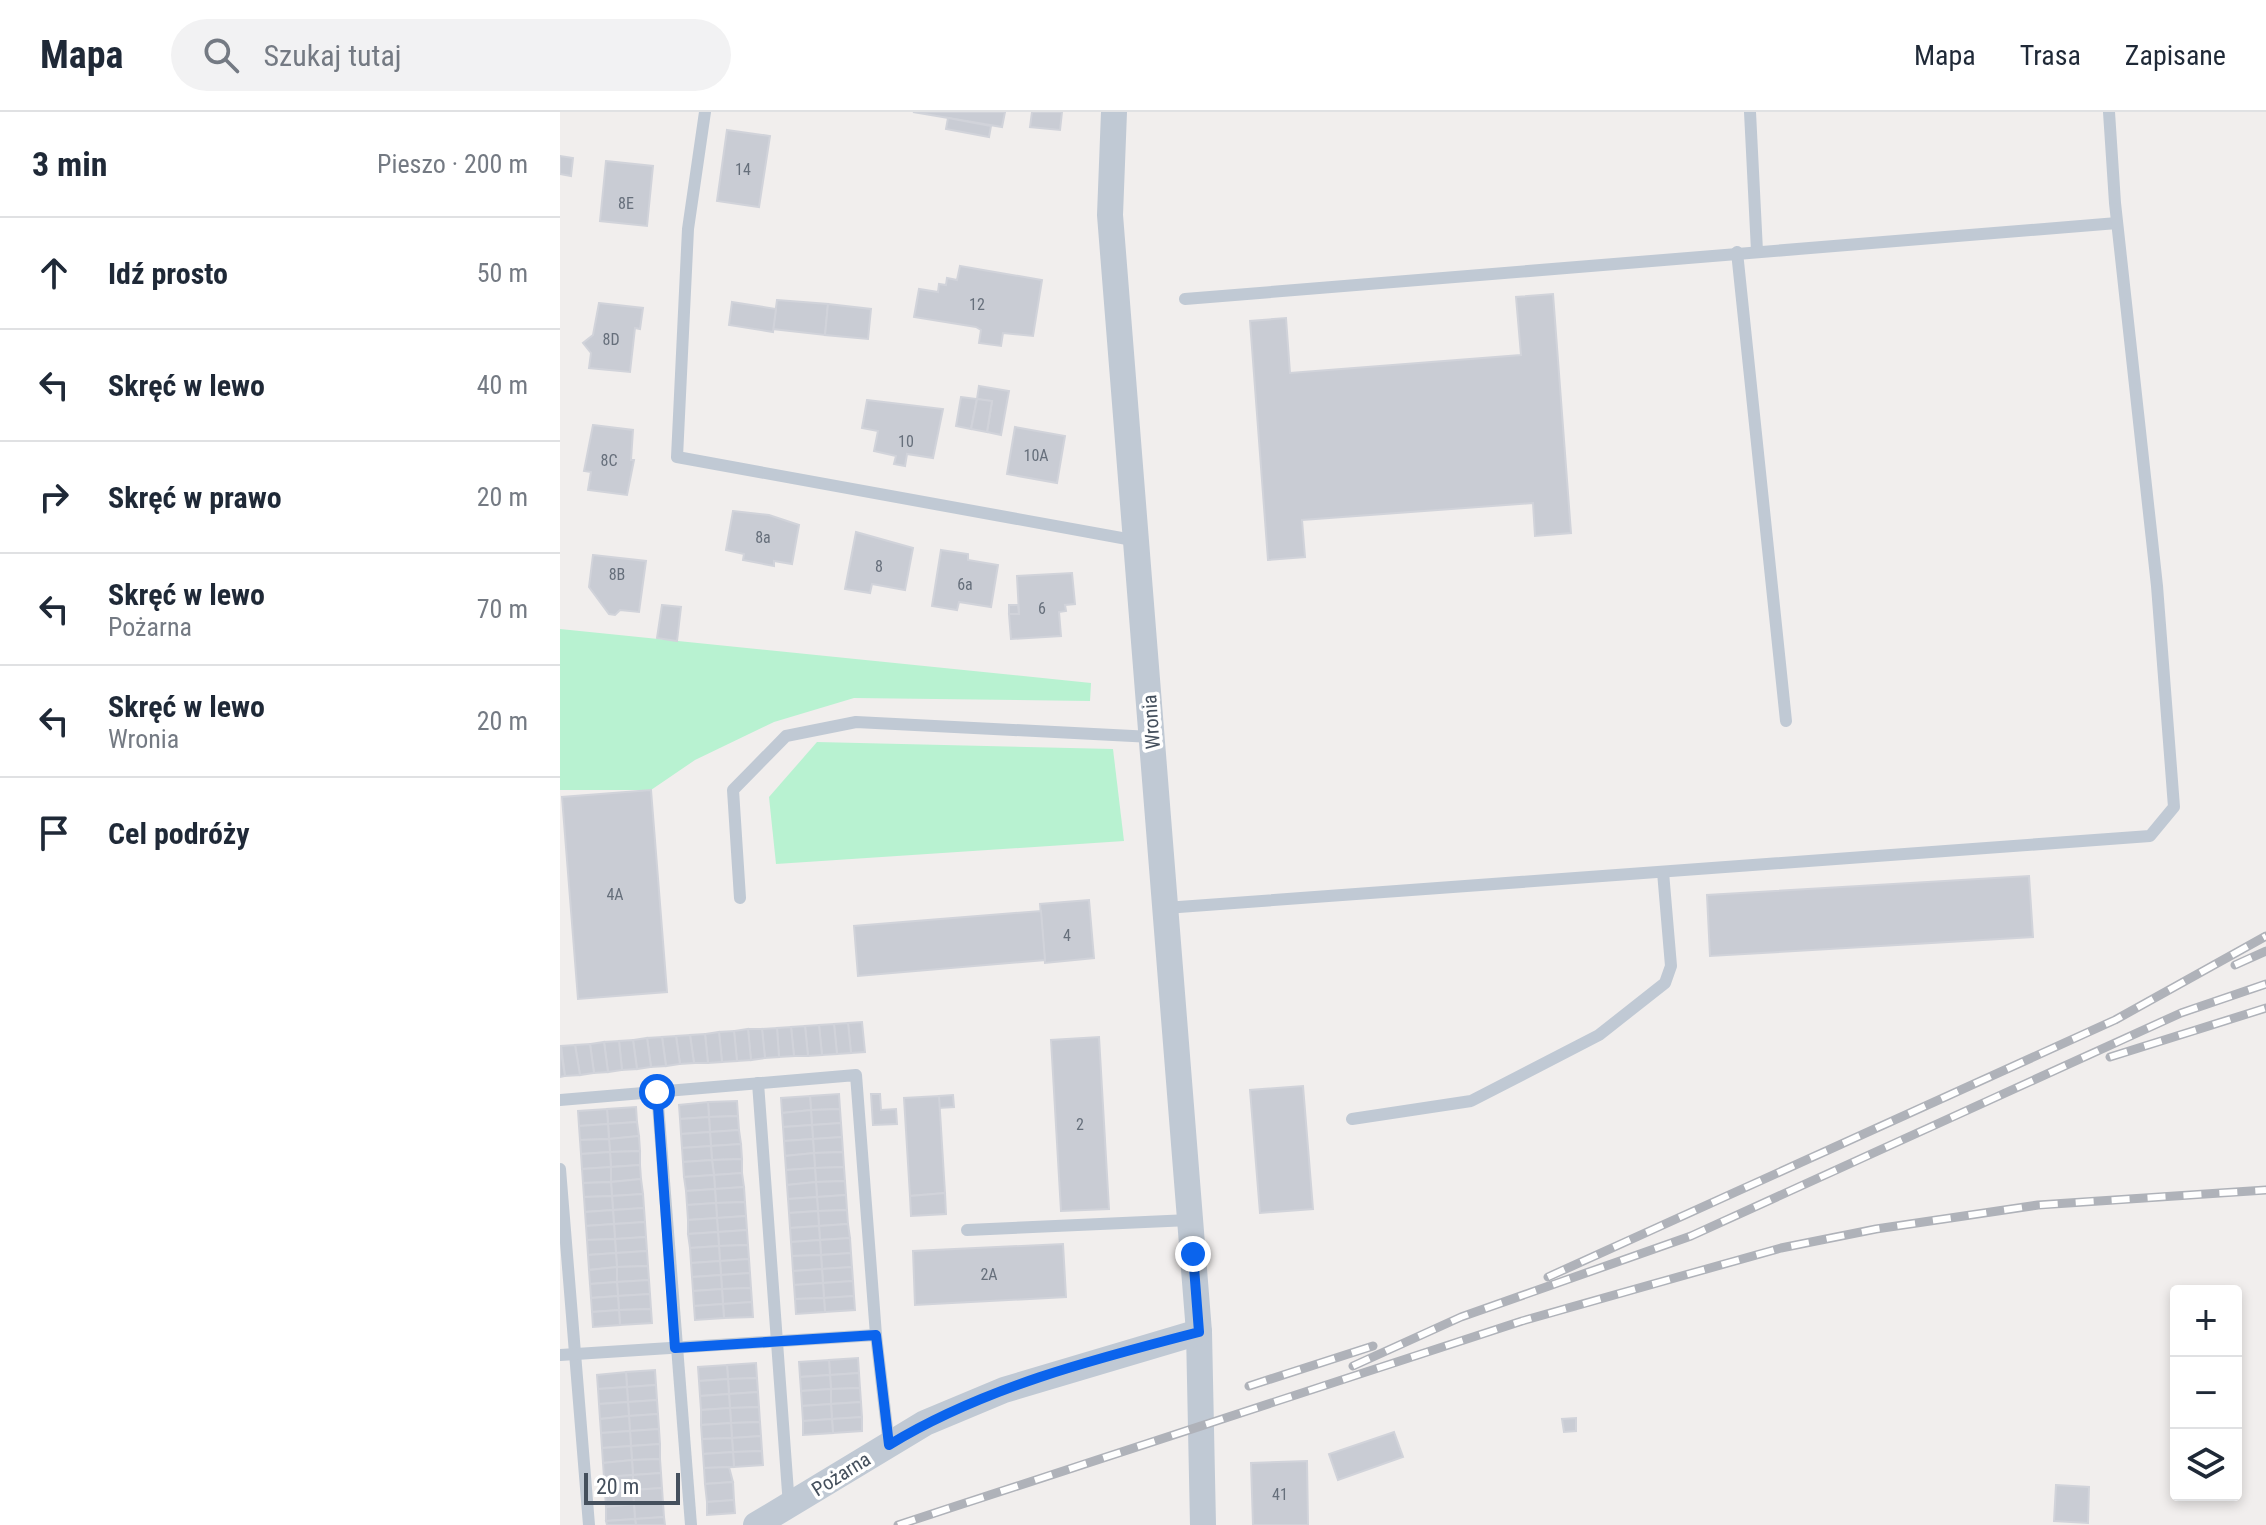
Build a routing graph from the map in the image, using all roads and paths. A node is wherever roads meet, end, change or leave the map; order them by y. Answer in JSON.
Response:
{"nodes":[{"id":1,"x":705,"y":112,"type":"edge"},
{"id":2,"x":1114,"y":112,"type":"edge"},
{"id":3,"x":1750,"y":112,"type":"edge"},
{"id":4,"x":2109,"y":112,"type":"edge"},
{"id":5,"x":2117,"y":223,"type":"junction"},
{"id":6,"x":1757,"y":251,"type":"junction"},
{"id":7,"x":1737,"y":252,"type":"junction"},
{"id":8,"x":1185,"y":299,"type":"dead end"},
{"id":9,"x":1138,"y":541,"type":"junction"},
{"id":10,"x":1786,"y":721,"type":"dead end"},
{"id":11,"x":1152,"y":737,"type":"junction"},
{"id":12,"x":1663,"y":872,"type":"junction"},
{"id":13,"x":740,"y":898,"type":"dead end"},
{"id":14,"x":1165,"y":908,"type":"junction"},
{"id":15,"x":758,"y":1083,"type":"junction"},
{"id":16,"x":657,"y":1092,"type":"junction"},
{"id":17,"x":560,"y":1100,"type":"edge"},
{"id":18,"x":1352,"y":1119,"type":"dead end"},
{"id":19,"x":560,"y":1169,"type":"edge"},
{"id":20,"x":1190,"y":1220,"type":"junction"},
{"id":21,"x":967,"y":1230,"type":"dead end"},
{"id":22,"x":1199,"y":1332,"type":"junction"},
{"id":23,"x":876,"y":1335,"type":"junction"},
{"id":24,"x":777,"y":1341,"type":"junction"},
{"id":25,"x":675,"y":1348,"type":"junction"},
{"id":26,"x":566,"y":1355,"type":"edge"},
{"id":27,"x":889,"y":1445,"type":"junction"},
{"id":28,"x":789,"y":1506,"type":"junction"},
{"id":29,"x":589,"y":1525,"type":"edge"},
{"id":30,"x":691,"y":1525,"type":"edge"},
{"id":31,"x":756,"y":1525,"type":"edge"},
{"id":32,"x":1203,"y":1525,"type":"edge"}],
"edges":[{"from":1,"to":9,"type":"lane"},
{"from":2,"to":9,"type":"street","name":"Wronia"},
{"from":3,"to":6,"type":"lane"},
{"from":4,"to":5,"type":"lane"},
{"from":5,"to":6,"type":"lane"},
{"from":5,"to":12,"type":"lane"},
{"from":6,"to":7,"type":"lane"},
{"from":7,"to":8,"type":"lane"},
{"from":7,"to":10,"type":"lane"},
{"from":9,"to":11,"type":"street","name":"Wronia"},
{"from":11,"to":13,"type":"lane"},
{"from":11,"to":14,"type":"street","name":"Wronia"},
{"from":12,"to":14,"type":"lane"},
{"from":12,"to":18,"type":"lane"},
{"from":14,"to":20,"type":"street","name":"Wronia"},
{"from":15,"to":16,"type":"lane"},
{"from":15,"to":23,"type":"lane"},
{"from":15,"to":24,"type":"lane"},
{"from":16,"to":17,"type":"lane"},
{"from":16,"to":25,"type":"lane"},
{"from":19,"to":26,"type":"lane"},
{"from":20,"to":21,"type":"lane"},
{"from":20,"to":22,"type":"street","name":"Wronia"},
{"from":22,"to":27,"type":"street","name":"Pożarna"},
{"from":22,"to":32,"type":"street","name":"Wronia"},
{"from":23,"to":24,"type":"lane"},
{"from":23,"to":27,"type":"lane"},
{"from":24,"to":25,"type":"lane"},
{"from":24,"to":28,"type":"lane"},
{"from":25,"to":26,"type":"lane"},
{"from":25,"to":30,"type":"lane"},
{"from":26,"to":29,"type":"lane"},
{"from":27,"to":28,"type":"street","name":"Pożarna"},
{"from":28,"to":31,"type":"street","name":"Pożarna"}]}
